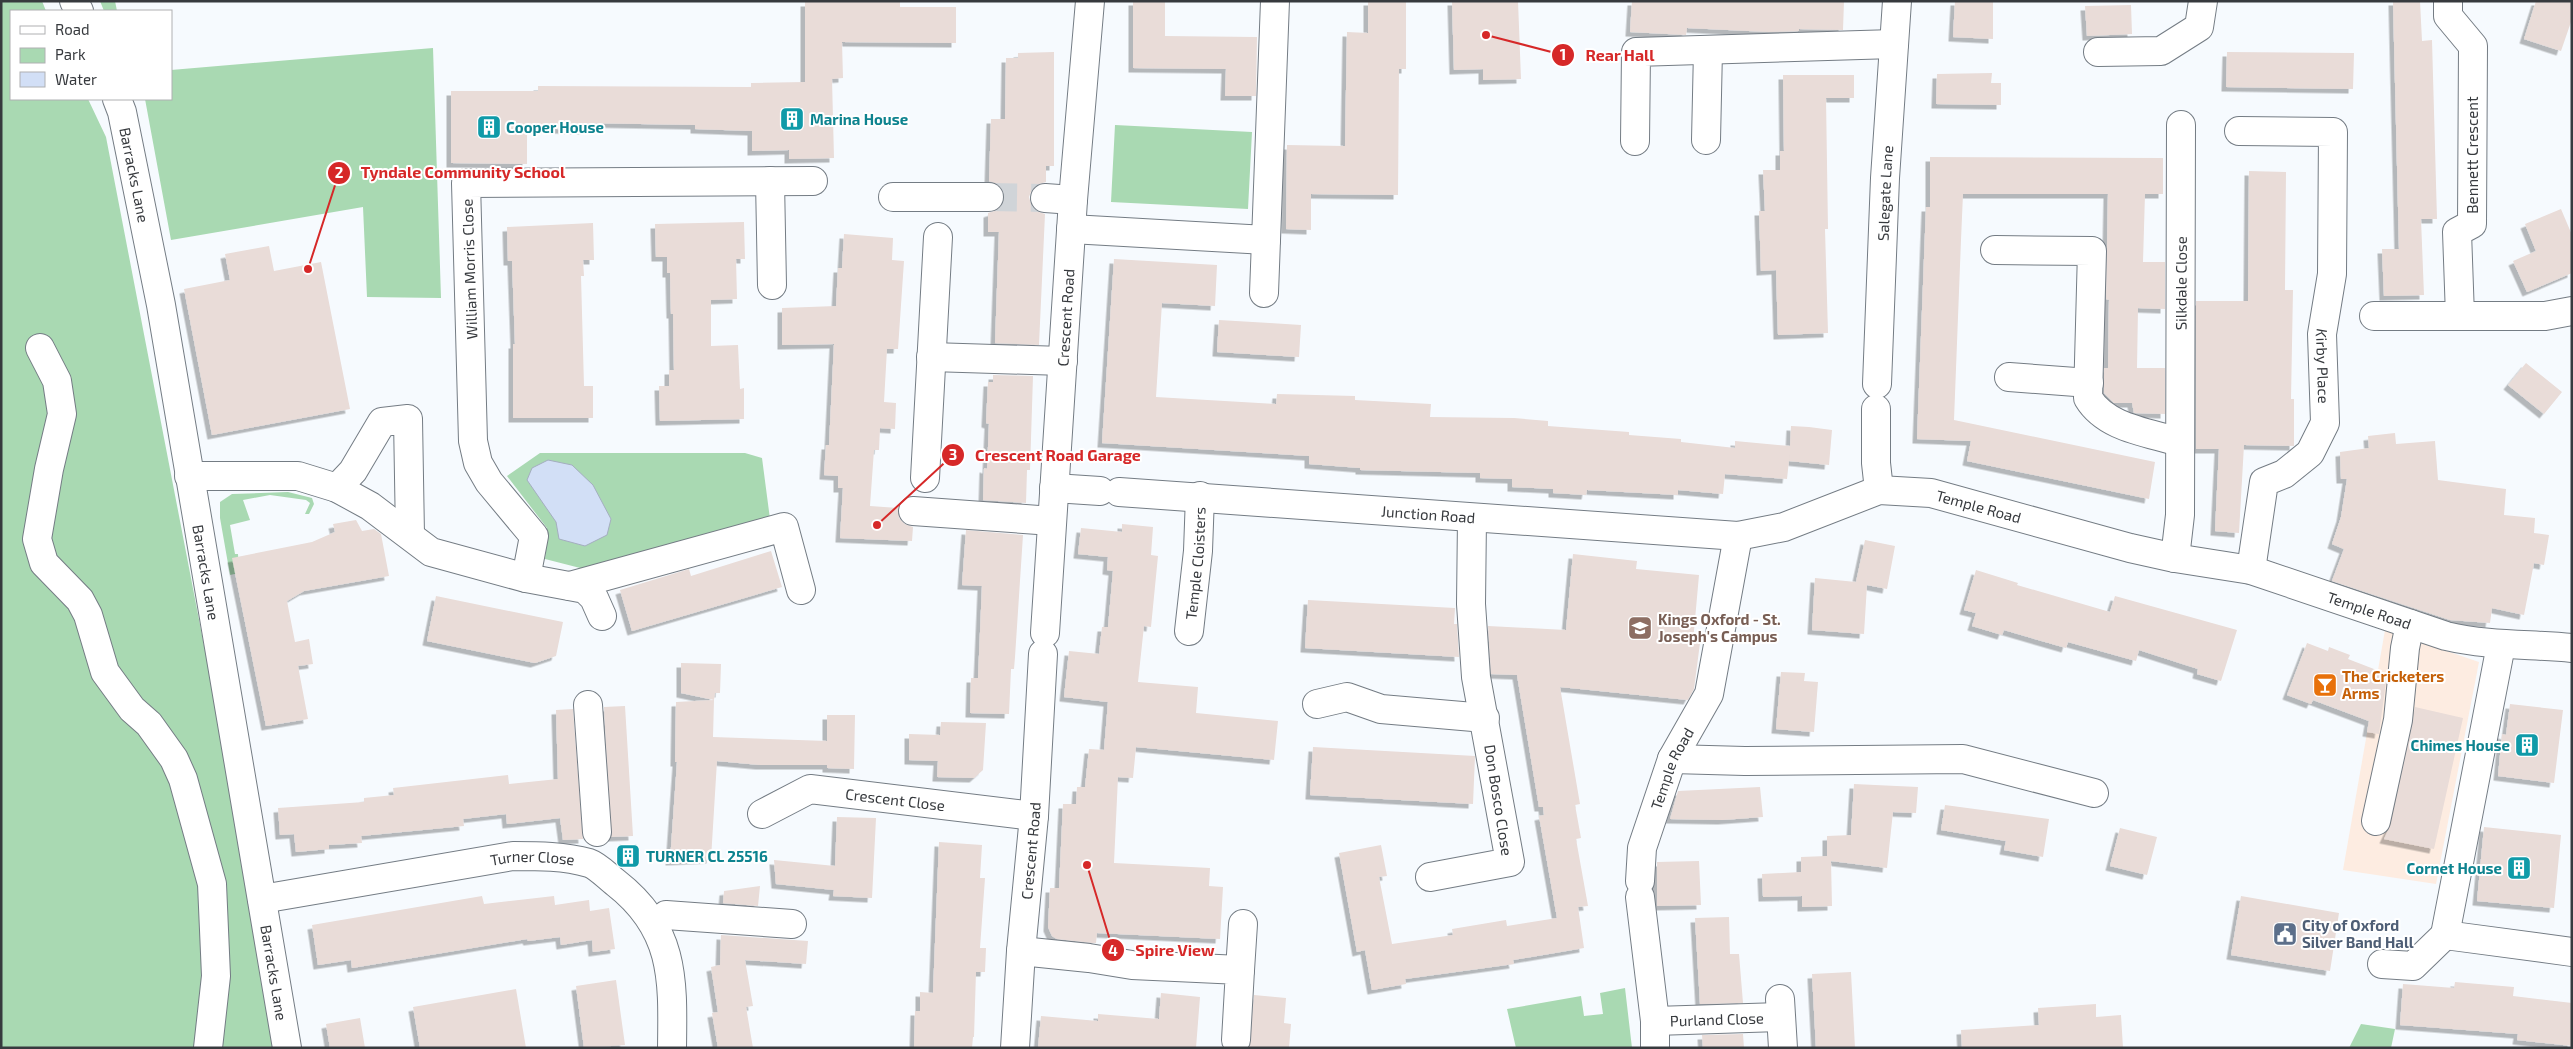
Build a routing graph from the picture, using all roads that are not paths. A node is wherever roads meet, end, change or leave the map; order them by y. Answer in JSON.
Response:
{"nodes":[{"id":1,"x":1090,"y":1,"type":"edge"},
{"id":2,"x":1275,"y":1,"type":"edge"},
{"id":3,"x":1897,"y":1,"type":"edge"},
{"id":4,"x":2203,"y":1,"type":"edge"},
{"id":5,"x":2448,"y":1,"type":"edge"},
{"id":6,"x":1894,"y":44,"type":"junction"},
{"id":7,"x":1708,"y":50,"type":"junction"},
{"id":8,"x":2098,"y":52,"type":"dead end"},
{"id":9,"x":117,"y":100,"type":"edge"},
{"id":10,"x":2180,"y":124,"type":"dead end"},
{"id":11,"x":2240,"y":131,"type":"dead end"},
{"id":12,"x":1706,"y":140,"type":"dead end"},
{"id":13,"x":1635,"y":141,"type":"dead end"},
{"id":14,"x":770,"y":181,"type":"junction"},
{"id":15,"x":813,"y":181,"type":"dead end"},
{"id":16,"x":893,"y":197,"type":"dead end"},
{"id":17,"x":989,"y":197,"type":"tunnel mouth"},
{"id":18,"x":1046,"y":198,"type":"tunnel mouth"},
{"id":19,"x":1073,"y":200,"type":"junction"},
{"id":20,"x":1072,"y":229,"type":"junction"},
{"id":21,"x":938,"y":237,"type":"dead end"},
{"id":22,"x":1266,"y":240,"type":"junction"},
{"id":23,"x":1995,"y":250,"type":"dead end"},
{"id":24,"x":772,"y":285,"type":"dead end"},
{"id":25,"x":1264,"y":293,"type":"dead end"},
{"id":26,"x":2572,"y":311,"type":"edge"},
{"id":27,"x":2374,"y":316,"type":"dead end"},
{"id":28,"x":2460,"y":316,"type":"junction"},
{"id":29,"x":40,"y":348,"type":"dead end"},
{"id":30,"x":931,"y":357,"type":"junction"},
{"id":31,"x":1063,"y":361,"type":"junction"},
{"id":32,"x":2009,"y":377,"type":"dead end"},
{"id":33,"x":2088,"y":383,"type":"junction"},
{"id":34,"x":2179,"y":442,"type":"junction"},
{"id":35,"x":189,"y":476,"type":"junction"},
{"id":36,"x":925,"y":478,"type":"dead end"},
{"id":37,"x":337,"y":488,"type":"junction"},
{"id":38,"x":1054,"y":488,"type":"junction"},
{"id":39,"x":1878,"y":490,"type":"junction"},
{"id":40,"x":1200,"y":496,"type":"junction"},
{"id":41,"x":914,"y":512,"type":"dead end"},
{"id":42,"x":1472,"y":518,"type":"junction"},
{"id":43,"x":1052,"y":521,"type":"junction"},
{"id":44,"x":410,"y":535,"type":"junction"},
{"id":45,"x":1738,"y":536,"type":"junction"},
{"id":46,"x":2175,"y":558,"type":"junction"},
{"id":47,"x":2251,"y":570,"type":"junction"},
{"id":48,"x":526,"y":578,"type":"junction"},
{"id":49,"x":570,"y":586,"type":"junction"},
{"id":50,"x":801,"y":590,"type":"dead end"},
{"id":51,"x":602,"y":616,"type":"dead end"},
{"id":52,"x":2410,"y":624,"type":"junction"},
{"id":53,"x":1189,"y":631,"type":"dead end"},
{"id":54,"x":2502,"y":645,"type":"junction"},
{"id":55,"x":2572,"y":648,"type":"edge"},
{"id":56,"x":1317,"y":704,"type":"dead end"},
{"id":57,"x":588,"y":705,"type":"dead end"},
{"id":58,"x":1485,"y":718,"type":"junction"},
{"id":59,"x":1672,"y":758,"type":"junction"},
{"id":60,"x":2094,"y":793,"type":"dead end"},
{"id":61,"x":762,"y":814,"type":"dead end"},
{"id":62,"x":1034,"y":816,"type":"junction"},
{"id":63,"x":2376,"y":821,"type":"dead end"},
{"id":64,"x":597,"y":832,"type":"dead end"},
{"id":65,"x":1430,"y":877,"type":"dead end"},
{"id":66,"x":262,"y":899,"type":"junction"},
{"id":67,"x":666,"y":914,"type":"dead end"},
{"id":68,"x":792,"y":924,"type":"dead end"},
{"id":69,"x":1243,"y":924,"type":"dead end"},
{"id":70,"x":2445,"y":935,"type":"junction"},
{"id":71,"x":1021,"y":951,"type":"junction"},
{"id":72,"x":2572,"y":952,"type":"edge"},
{"id":73,"x":2382,"y":964,"type":"dead end"},
{"id":74,"x":1240,"y":970,"type":"junction"},
{"id":75,"x":1655,"y":1021,"type":"junction"},
{"id":76,"x":1236,"y":1040,"type":"dead end"},
{"id":77,"x":208,"y":1048,"type":"edge"},
{"id":78,"x":287,"y":1048,"type":"edge"},
{"id":79,"x":672,"y":1048,"type":"edge"},
{"id":80,"x":1015,"y":1048,"type":"edge"},
{"id":81,"x":1655,"y":1048,"type":"edge"},
{"id":82,"x":1783,"y":1048,"type":"edge"}],
"edges":[{"from":1,"to":19,"type":"street","name":"Crescent Road"},
{"from":2,"to":22,"type":"street"},
{"from":3,"to":6,"type":"street","name":"Salegate Lane"},
{"from":4,"to":8,"type":"street"},
{"from":5,"to":28,"type":"street","name":"Bennett Crescent"},
{"from":6,"to":7,"type":"street"},
{"from":6,"to":39,"type":"street","name":"Salegate Lane"},
{"from":7,"to":12,"type":"street"},
{"from":7,"to":13,"type":"street"},
{"from":9,"to":35,"type":"street","name":"Barracks Lane"},
{"from":10,"to":34,"type":"street","name":"Silkdale Close"},
{"from":11,"to":47,"type":"street","name":"Kirby Place"},
{"from":14,"to":15,"type":"street","name":"William Morris Close"},
{"from":14,"to":24,"type":"street"},
{"from":14,"to":48,"type":"street","name":"William Morris Close"},
{"from":16,"to":17,"type":"street"},
{"from":18,"to":19,"type":"street"},
{"from":19,"to":20,"type":"street","name":"Crescent Road"},
{"from":20,"to":22,"type":"street"},
{"from":20,"to":31,"type":"street","name":"Crescent Road"},
{"from":21,"to":30,"type":"street"},
{"from":22,"to":25,"type":"street"},
{"from":23,"to":33,"type":"street"},
{"from":26,"to":28,"type":"street"},
{"from":27,"to":28,"type":"street"},
{"from":29,"to":77,"type":"street"},
{"from":30,"to":31,"type":"street"},
{"from":30,"to":36,"type":"street"},
{"from":31,"to":38,"type":"street","name":"Crescent Road"},
{"from":32,"to":33,"type":"street"},
{"from":33,"to":34,"type":"street"},
{"from":34,"to":46,"type":"street","name":"Silkdale Close"},
{"from":35,"to":37,"type":"street"},
{"from":35,"to":66,"type":"street","name":"Barracks Lane"},
{"from":37,"to":44,"type":"street"},
{"from":37,"to":44,"type":"street"},
{"from":38,"to":40,"type":"street","name":"Junction Road"},
{"from":38,"to":43,"type":"street","name":"Crescent Road"},
{"from":39,"to":45,"type":"street","name":"Temple Road"},
{"from":39,"to":46,"type":"street","name":"Temple Road"},
{"from":40,"to":42,"type":"street","name":"Junction Road"},
{"from":40,"to":53,"type":"street","name":"Temple Cloisters"},
{"from":41,"to":43,"type":"street"},
{"from":42,"to":45,"type":"street","name":"Junction Road"},
{"from":42,"to":58,"type":"street","name":"Don Bosco Close"},
{"from":43,"to":62,"type":"street","name":"Crescent Road"},
{"from":44,"to":48,"type":"street"},
{"from":45,"to":59,"type":"street","name":"Temple Road"},
{"from":46,"to":47,"type":"street","name":"Temple Road"},
{"from":47,"to":52,"type":"street","name":"Temple Road"},
{"from":48,"to":49,"type":"street"},
{"from":49,"to":50,"type":"street"},
{"from":49,"to":51,"type":"street"},
{"from":52,"to":54,"type":"street","name":"Temple Road"},
{"from":52,"to":63,"type":"street"},
{"from":54,"to":55,"type":"street","name":"Temple Road"},
{"from":54,"to":70,"type":"street"},
{"from":56,"to":58,"type":"street"},
{"from":57,"to":64,"type":"street"},
{"from":58,"to":65,"type":"street","name":"Don Bosco Close"},
{"from":59,"to":60,"type":"street"},
{"from":59,"to":75,"type":"street","name":"Temple Road"},
{"from":61,"to":62,"type":"street","name":"Crescent Close"},
{"from":62,"to":71,"type":"street","name":"Crescent Road"},
{"from":66,"to":78,"type":"street","name":"Barracks Lane"},
{"from":66,"to":79,"type":"street","name":"Turner Close"},
{"from":67,"to":68,"type":"street"},
{"from":69,"to":74,"type":"street"},
{"from":70,"to":72,"type":"street"},
{"from":70,"to":73,"type":"street"},
{"from":71,"to":74,"type":"street"},
{"from":71,"to":80,"type":"street","name":"Crescent Road"},
{"from":74,"to":76,"type":"street"},
{"from":75,"to":81,"type":"street","name":"Temple Road"},
{"from":75,"to":82,"type":"street","name":"Purland Close"}]}
